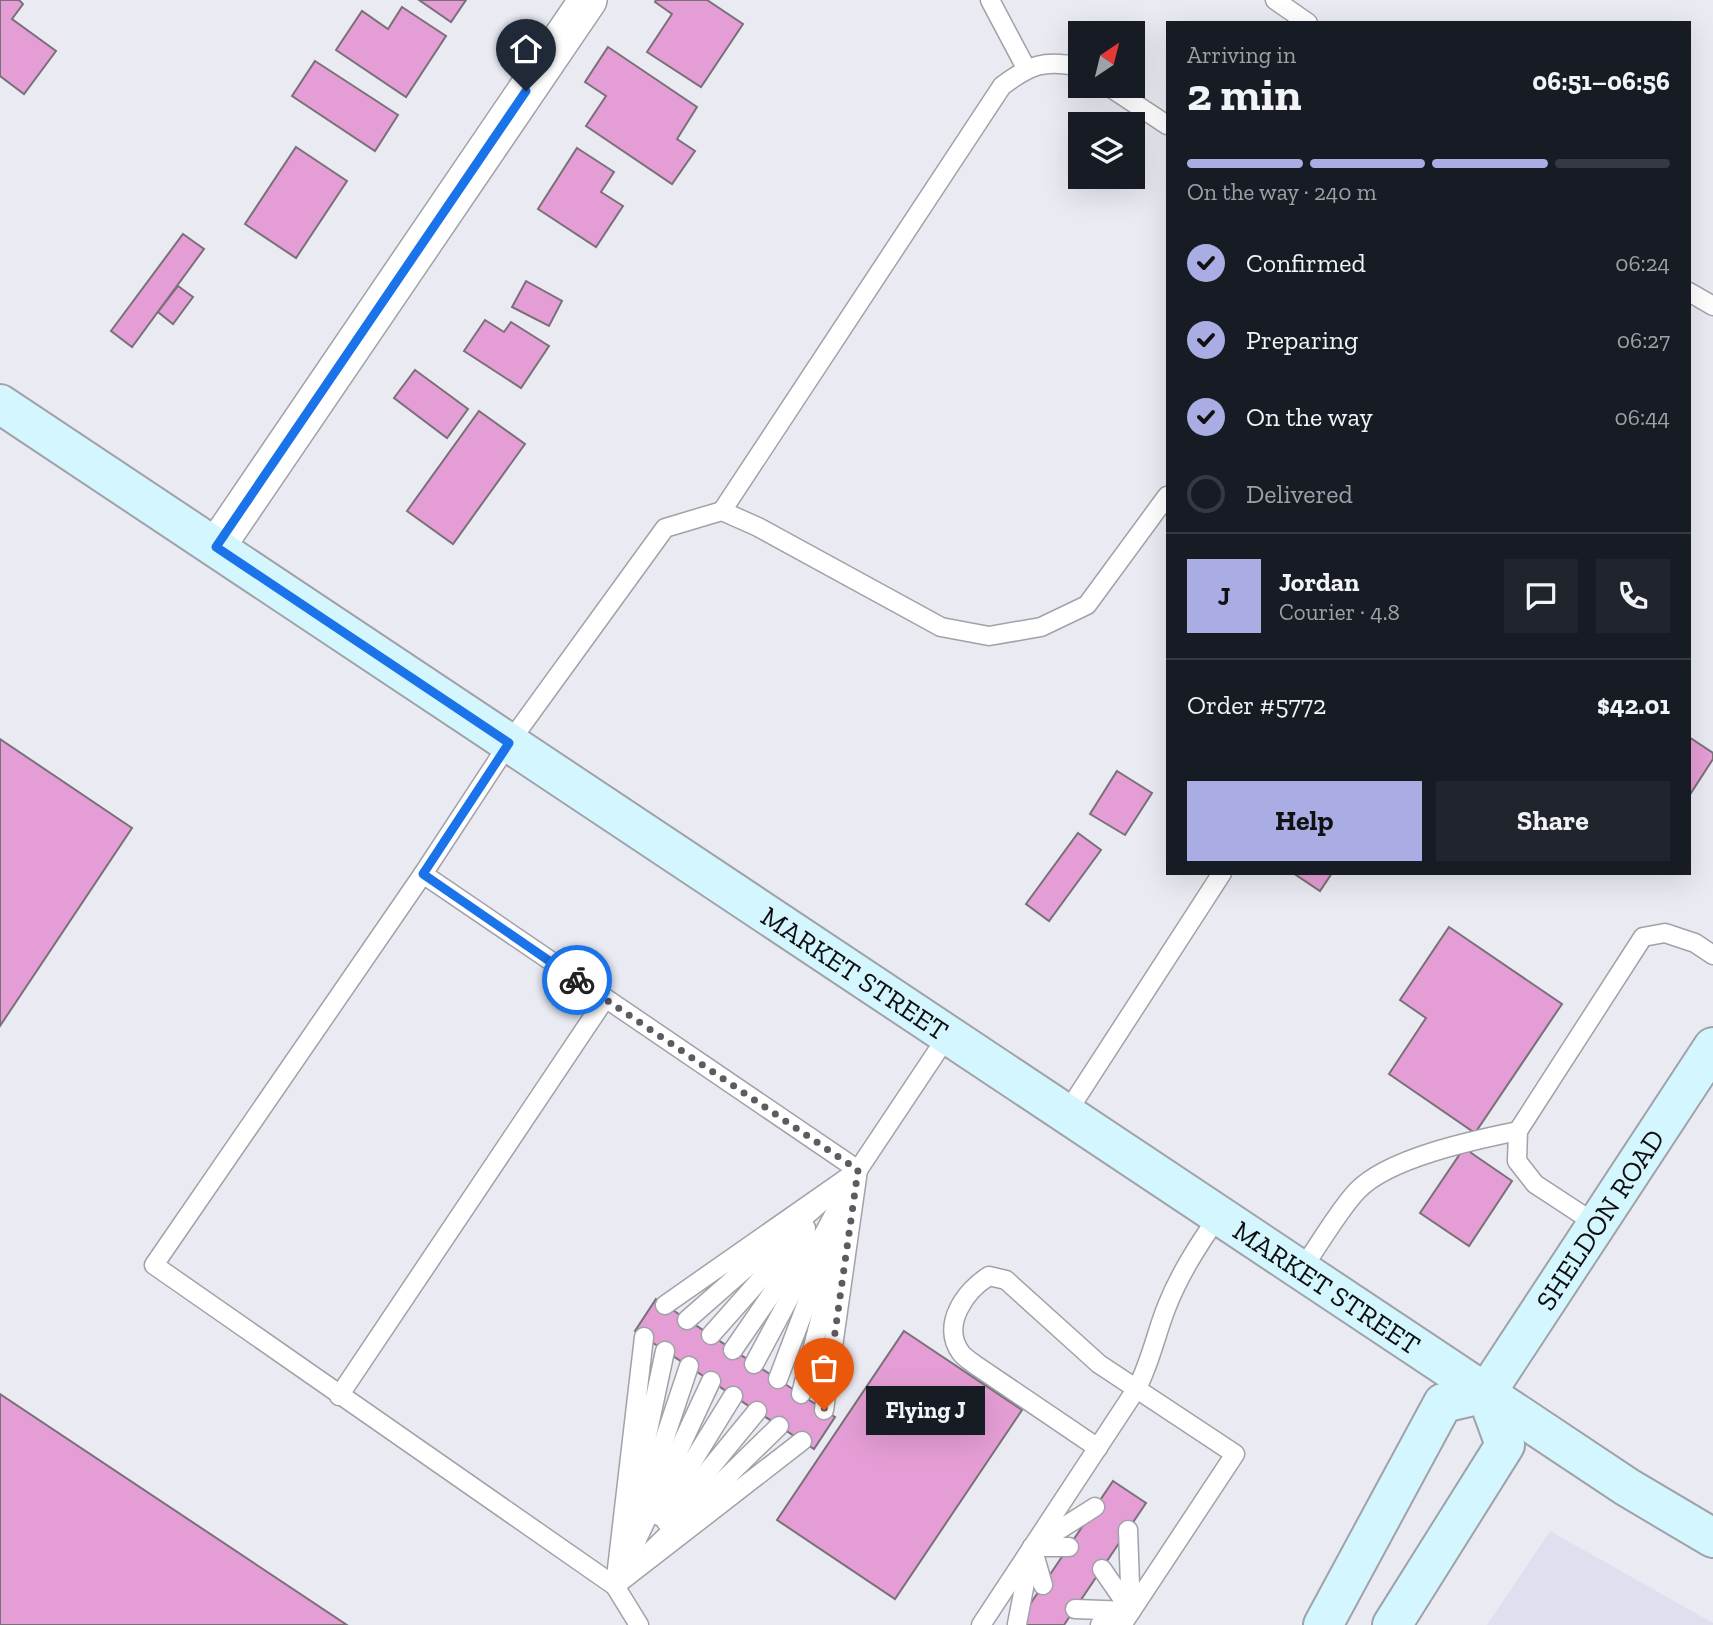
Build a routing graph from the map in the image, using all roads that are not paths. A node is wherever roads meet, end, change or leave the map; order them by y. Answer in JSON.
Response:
{"nodes":[{"id":1,"x":588,"y":0,"type":"edge"},
{"id":2,"x":990,"y":0,"type":"edge"},
{"id":3,"x":1275,"y":0,"type":"edge"},
{"id":4,"x":1305,"y":21,"type":"edge"},
{"id":5,"x":1068,"y":65,"type":"edge"},
{"id":6,"x":1026,"y":68,"type":"junction"},
{"id":7,"x":1126,"y":98,"type":"edge"},
{"id":8,"x":1166,"y":124,"type":"edge"},
{"id":9,"x":1691,"y":293,"type":"edge"},
{"id":10,"x":1713,"y":306,"type":"edge"},
{"id":11,"x":0,"y":404,"type":"edge"},
{"id":12,"x":1166,"y":497,"type":"edge"},
{"id":13,"x":722,"y":511,"type":"junction"},
{"id":14,"x":216,"y":547,"type":"junction"},
{"id":15,"x":509,"y":743,"type":"junction"},
{"id":16,"x":423,"y":874,"type":"junction"},
{"id":17,"x":1221,"y":875,"type":"edge"},
{"id":18,"x":1713,"y":955,"type":"edge"},
{"id":19,"x":605,"y":999,"type":"junction"},
{"id":20,"x":948,"y":1035,"type":"junction"},
{"id":21,"x":1713,"y":1047,"type":"edge"},
{"id":22,"x":1066,"y":1114,"type":"junction"},
{"id":23,"x":1518,"y":1131,"type":"junction"},
{"id":24,"x":858,"y":1170,"type":"junction"},
{"id":25,"x":1219,"y":1215,"type":"junction"},
{"id":26,"x":1596,"y":1224,"type":"junction"},
{"id":27,"x":1301,"y":1270,"type":"junction"},
{"id":28,"x":665,"y":1305,"type":"dead end"},
{"id":29,"x":687,"y":1320,"type":"dead end"},
{"id":30,"x":711,"y":1335,"type":"dead end"},
{"id":31,"x":644,"y":1337,"type":"dead end"},
{"id":32,"x":733,"y":1350,"type":"dead end"},
{"id":33,"x":664,"y":1351,"type":"dead end"},
{"id":34,"x":754,"y":1364,"type":"dead end"},
{"id":35,"x":689,"y":1366,"type":"dead end"},
{"id":36,"x":778,"y":1379,"type":"dead end"},
{"id":37,"x":711,"y":1381,"type":"dead end"},
{"id":38,"x":1137,"y":1388,"type":"junction"},
{"id":39,"x":1486,"y":1393,"type":"junction"},
{"id":40,"x":801,"y":1394,"type":"dead end"},
{"id":41,"x":339,"y":1396,"type":"junction"},
{"id":42,"x":733,"y":1396,"type":"dead end"},
{"id":43,"x":824,"y":1410,"type":"dead end"},
{"id":44,"x":757,"y":1411,"type":"dead end"},
{"id":45,"x":779,"y":1426,"type":"dead end"},
{"id":46,"x":802,"y":1441,"type":"dead end"},
{"id":47,"x":1098,"y":1448,"type":"junction"},
{"id":48,"x":1096,"y":1507,"type":"dead end"},
{"id":49,"x":1128,"y":1530,"type":"dead end"},
{"id":50,"x":1713,"y":1538,"type":"edge"},
{"id":51,"x":1032,"y":1547,"type":"junction"},
{"id":52,"x":1069,"y":1547,"type":"dead end"},
{"id":53,"x":1102,"y":1569,"type":"dead end"},
{"id":54,"x":1043,"y":1585,"type":"dead end"},
{"id":55,"x":615,"y":1586,"type":"junction"},
{"id":56,"x":1075,"y":1609,"type":"dead end"},
{"id":57,"x":1127,"y":1618,"type":"edge"},
{"id":58,"x":1017,"y":1624,"type":"edge"},
{"id":59,"x":639,"y":1625,"type":"edge"},
{"id":60,"x":981,"y":1625,"type":"edge"},
{"id":61,"x":1100,"y":1625,"type":"edge"},
{"id":62,"x":1323,"y":1625,"type":"edge"},
{"id":63,"x":1392,"y":1625,"type":"edge"}],
"edges":[{"from":1,"to":14,"type":"street"},
{"from":2,"to":6,"type":"lane"},
{"from":3,"to":4,"type":"lane"},
{"from":5,"to":6,"type":"lane"},
{"from":6,"to":13,"type":"lane"},
{"from":7,"to":8,"type":"lane"},
{"from":9,"to":10,"type":"lane"},
{"from":11,"to":14,"type":"street","name":"MARKET STREET"},
{"from":12,"to":13,"type":"lane"},
{"from":13,"to":15,"type":"lane"},
{"from":14,"to":15,"type":"street","name":"MARKET STREET"},
{"from":15,"to":16,"type":"lane"},
{"from":15,"to":20,"type":"street","name":"MARKET STREET"},
{"from":16,"to":19,"type":"lane"},
{"from":16,"to":41,"type":"lane"},
{"from":17,"to":22,"type":"lane"},
{"from":18,"to":23,"type":"lane"},
{"from":19,"to":24,"type":"lane"},
{"from":19,"to":41,"type":"lane"},
{"from":20,"to":22,"type":"street","name":"MARKET STREET"},
{"from":20,"to":24,"type":"lane"},
{"from":21,"to":26,"type":"street","name":"SHELDON ROAD"},
{"from":22,"to":25,"type":"street","name":"MARKET STREET"},
{"from":23,"to":26,"type":"lane"},
{"from":23,"to":27,"type":"lane"},
{"from":24,"to":28,"type":"lane"},
{"from":24,"to":29,"type":"lane"},
{"from":24,"to":30,"type":"lane"},
{"from":24,"to":32,"type":"lane"},
{"from":24,"to":34,"type":"lane"},
{"from":24,"to":36,"type":"lane"},
{"from":24,"to":40,"type":"lane"},
{"from":24,"to":43,"type":"lane"},
{"from":25,"to":27,"type":"street","name":"MARKET STREET"},
{"from":25,"to":38,"type":"lane"},
{"from":26,"to":39,"type":"street","name":"SHELDON ROAD"},
{"from":27,"to":39,"type":"street","name":"MARKET STREET"},
{"from":31,"to":55,"type":"lane"},
{"from":33,"to":55,"type":"lane"},
{"from":35,"to":55,"type":"lane"},
{"from":37,"to":55,"type":"lane"},
{"from":38,"to":47,"type":"lane"},
{"from":38,"to":47,"type":"lane"},
{"from":38,"to":57,"type":"lane"},
{"from":39,"to":50,"type":"street","name":"MARKET STREET"},
{"from":39,"to":62,"type":"street"},
{"from":39,"to":63,"type":"street"},
{"from":41,"to":55,"type":"lane"},
{"from":42,"to":55,"type":"lane"},
{"from":44,"to":55,"type":"lane"},
{"from":45,"to":55,"type":"lane"},
{"from":46,"to":55,"type":"lane"},
{"from":47,"to":51,"type":"lane"},
{"from":48,"to":51,"type":"lane"},
{"from":49,"to":57,"type":"lane"},
{"from":51,"to":52,"type":"lane"},
{"from":51,"to":54,"type":"lane"},
{"from":51,"to":58,"type":"lane"},
{"from":51,"to":60,"type":"lane"},
{"from":53,"to":57,"type":"lane"},
{"from":55,"to":59,"type":"lane"},
{"from":56,"to":57,"type":"lane"},
{"from":57,"to":61,"type":"lane"}]}
